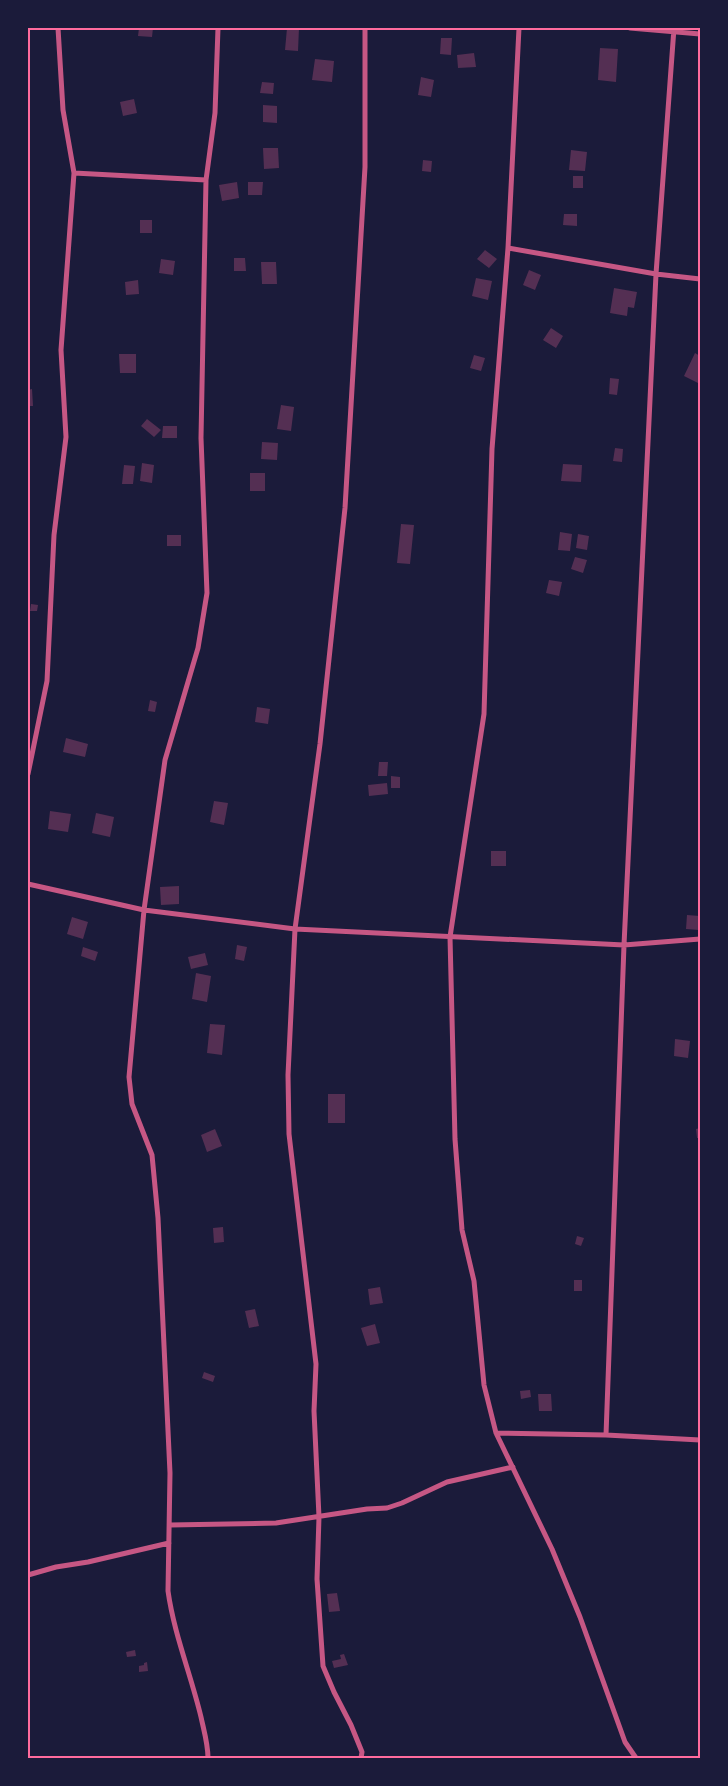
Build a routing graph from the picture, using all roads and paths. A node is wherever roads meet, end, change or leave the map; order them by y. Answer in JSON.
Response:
{"nodes":[{"id":1,"x":58,"y":28,"type":"edge"},
{"id":2,"x":218,"y":28,"type":"edge"},
{"id":3,"x":365,"y":28,"type":"edge"},
{"id":4,"x":519,"y":28,"type":"edge"},
{"id":5,"x":630,"y":28,"type":"edge"},
{"id":6,"x":674,"y":30,"type":"edge"},
{"id":7,"x":700,"y":34,"type":"edge"},
{"id":8,"x":74,"y":173,"type":"junction"},
{"id":9,"x":206,"y":180,"type":"junction"},
{"id":10,"x":508,"y":248,"type":"junction"},
{"id":11,"x":656,"y":274,"type":"junction"},
{"id":12,"x":700,"y":279,"type":"edge"},
{"id":13,"x":28,"y":774,"type":"edge"},
{"id":14,"x":28,"y":884,"type":"edge"},
{"id":15,"x":144,"y":910,"type":"junction"},
{"id":16,"x":295,"y":929,"type":"junction"},
{"id":17,"x":450,"y":937,"type":"junction"},
{"id":18,"x":700,"y":939,"type":"edge"},
{"id":19,"x":624,"y":945,"type":"junction"},
{"id":20,"x":496,"y":1433,"type":"junction"},
{"id":21,"x":606,"y":1435,"type":"junction"},
{"id":22,"x":700,"y":1440,"type":"edge"},
{"id":23,"x":513,"y":1467,"type":"junction"},
{"id":24,"x":320,"y":1517,"type":"junction"},
{"id":25,"x":170,"y":1525,"type":"junction"},
{"id":26,"x":169,"y":1543,"type":"junction"},
{"id":27,"x":28,"y":1575,"type":"edge"},
{"id":28,"x":208,"y":1758,"type":"edge"},
{"id":29,"x":361,"y":1758,"type":"edge"},
{"id":30,"x":636,"y":1758,"type":"edge"}],
"edges":[{"from":1,"to":8,"type":"street"},
{"from":2,"to":9,"type":"street"},
{"from":3,"to":16,"type":"street"},
{"from":4,"to":10,"type":"street"},
{"from":5,"to":6,"type":"street"},
{"from":6,"to":7,"type":"street"},
{"from":6,"to":11,"type":"street"},
{"from":8,"to":9,"type":"street"},
{"from":8,"to":13,"type":"street"},
{"from":9,"to":15,"type":"street"},
{"from":10,"to":11,"type":"street"},
{"from":10,"to":17,"type":"street"},
{"from":11,"to":12,"type":"street"},
{"from":11,"to":19,"type":"street"},
{"from":14,"to":15,"type":"street"},
{"from":15,"to":16,"type":"street"},
{"from":15,"to":25,"type":"street"},
{"from":16,"to":17,"type":"street"},
{"from":16,"to":24,"type":"street"},
{"from":17,"to":19,"type":"street"},
{"from":17,"to":20,"type":"street"},
{"from":18,"to":19,"type":"street"},
{"from":19,"to":21,"type":"street"},
{"from":20,"to":21,"type":"street"},
{"from":20,"to":23,"type":"street"},
{"from":21,"to":22,"type":"street"},
{"from":23,"to":24,"type":"street"},
{"from":23,"to":30,"type":"street"},
{"from":24,"to":25,"type":"street"},
{"from":24,"to":29,"type":"street"},
{"from":25,"to":26,"type":"street"},
{"from":26,"to":27,"type":"street"},
{"from":26,"to":28,"type":"street"}]}
